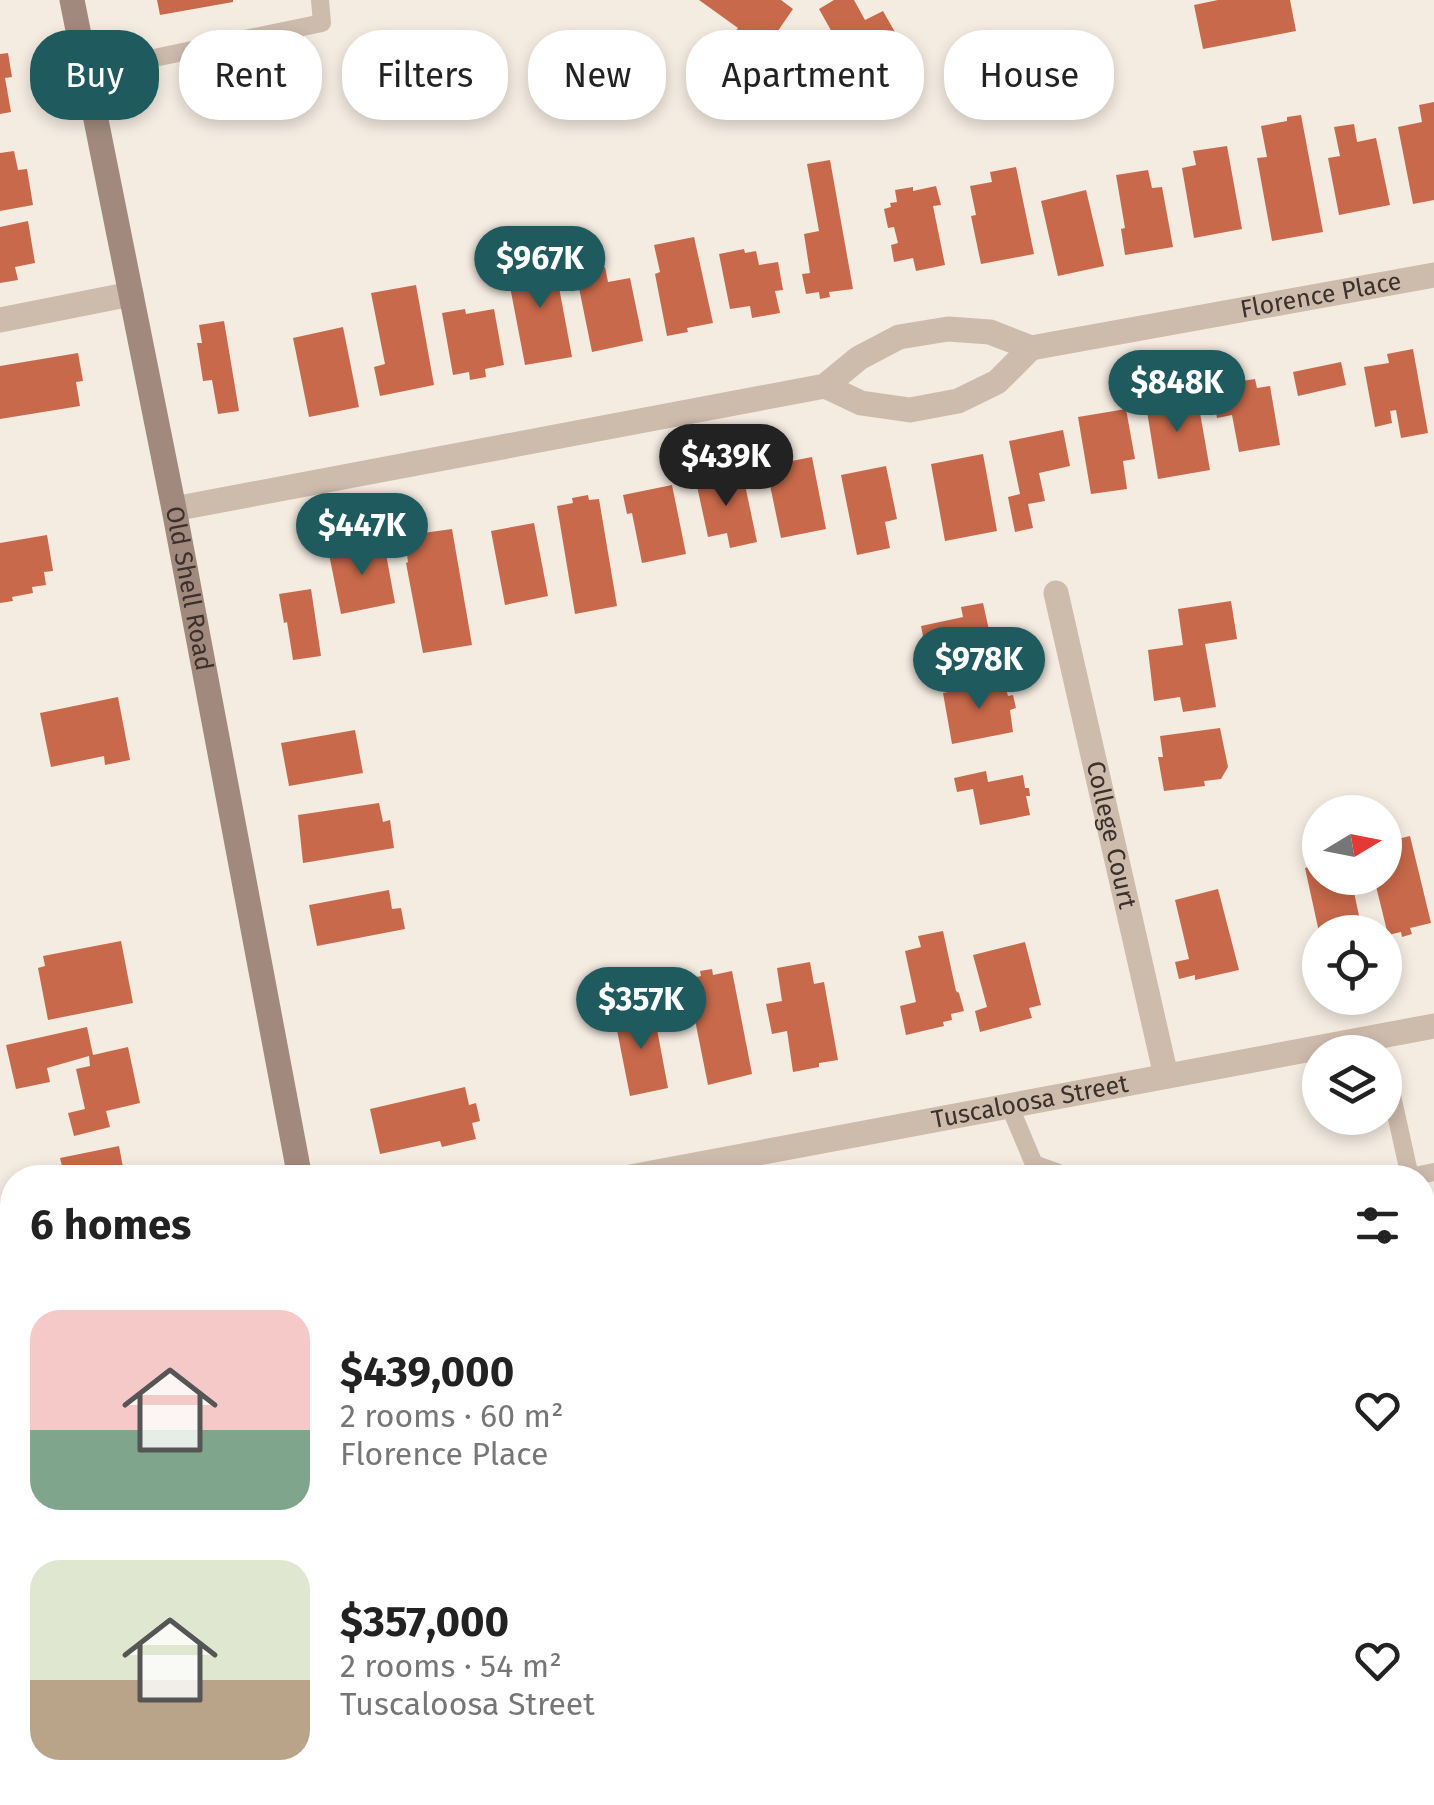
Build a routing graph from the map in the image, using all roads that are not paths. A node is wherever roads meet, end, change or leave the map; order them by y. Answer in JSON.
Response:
{"nodes":[{"id":1,"x":72,"y":0,"type":"edge"},
{"id":2,"x":320,"y":0,"type":"edge"},
{"id":3,"x":78,"y":30,"type":"edge"},
{"id":4,"x":159,"y":57,"type":"edge"},
{"id":5,"x":97,"y":120,"type":"edge"},
{"id":6,"x":1434,"y":275,"type":"edge"},
{"id":7,"x":131,"y":294,"type":"junction"},
{"id":8,"x":0,"y":320,"type":"edge"},
{"id":9,"x":1030,"y":348,"type":"junction"},
{"id":10,"x":826,"y":386,"type":"junction"},
{"id":11,"x":174,"y":508,"type":"junction"},
{"id":12,"x":1056,"y":594,"type":"dead end"},
{"id":13,"x":1434,"y":1026,"type":"edge"},
{"id":14,"x":1402,"y":1037,"type":"edge"},
{"id":15,"x":1302,"y":1056,"type":"edge"},
{"id":16,"x":1166,"y":1076,"type":"junction"},
{"id":17,"x":1010,"y":1107,"type":"junction"},
{"id":18,"x":1399,"y":1135,"type":"edge"},
{"id":19,"x":298,"y":1165,"type":"edge"},
{"id":20,"x":695,"y":1165,"type":"edge"},
{"id":21,"x":1037,"y":1165,"type":"edge"},
{"id":22,"x":1406,"y":1165,"type":"edge"}],
"edges":[{"from":1,"to":3,"type":"street","name":"Old Shell Road"},
{"from":2,"to":4,"type":"lane"},
{"from":5,"to":7,"type":"street","name":"Old Shell Road"},
{"from":6,"to":9,"type":"street","name":"Florence Place"},
{"from":7,"to":8,"type":"street"},
{"from":7,"to":11,"type":"street","name":"Old Shell Road"},
{"from":9,"to":10,"type":"street","name":"Florence Place"},
{"from":9,"to":10,"type":"street"},
{"from":10,"to":11,"type":"street","name":"Florence Place"},
{"from":11,"to":19,"type":"street","name":"Old Shell Road"},
{"from":12,"to":16,"type":"street","name":"College Court"},
{"from":13,"to":14,"type":"street","name":"Tuscaloosa Street"},
{"from":15,"to":16,"type":"street","name":"Tuscaloosa Street"},
{"from":16,"to":17,"type":"street","name":"Tuscaloosa Street"},
{"from":17,"to":20,"type":"street","name":"Tuscaloosa Street"},
{"from":17,"to":21,"type":"lane"},
{"from":18,"to":22,"type":"lane"}]}
